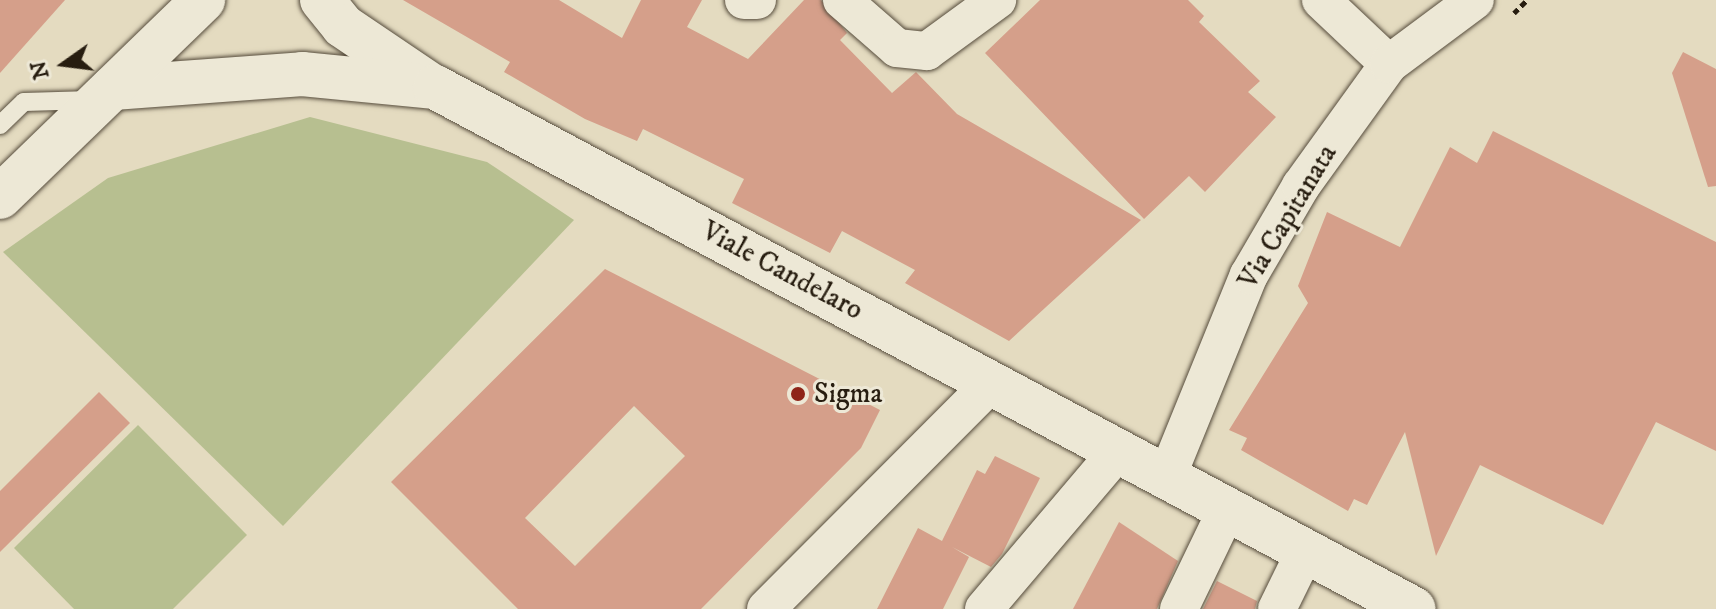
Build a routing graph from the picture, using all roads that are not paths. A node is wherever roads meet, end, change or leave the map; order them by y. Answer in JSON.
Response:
{"nodes":[{"id":1,"x":203,"y":0,"type":"edge"},
{"id":2,"x":322,"y":0,"type":"edge"},
{"id":3,"x":744,"y":0,"type":"edge"},
{"id":4,"x":757,"y":0,"type":"edge"},
{"id":5,"x":842,"y":0,"type":"edge"},
{"id":6,"x":997,"y":0,"type":"edge"},
{"id":7,"x":1321,"y":0,"type":"edge"},
{"id":8,"x":1475,"y":0,"type":"edge"},
{"id":9,"x":1389,"y":64,"type":"junction"},
{"id":10,"x":435,"y":87,"type":"junction"},
{"id":11,"x":106,"y":94,"type":"junction"},
{"id":12,"x":0,"y":125,"type":"edge"},
{"id":13,"x":0,"y":197,"type":"edge"},
{"id":14,"x":991,"y":383,"type":"junction"},
{"id":15,"x":1117,"y":452,"type":"junction"},
{"id":16,"x":1166,"y":479,"type":"junction"},
{"id":17,"x":1228,"y":507,"type":"junction"},
{"id":18,"x":1304,"y":554,"type":"junction"},
{"id":19,"x":766,"y":609,"type":"edge"},
{"id":20,"x":984,"y":609,"type":"edge"},
{"id":21,"x":1179,"y":609,"type":"edge"},
{"id":22,"x":1277,"y":609,"type":"edge"},
{"id":23,"x":1414,"y":609,"type":"edge"}],
"edges":[{"from":1,"to":11,"type":"main road"},
{"from":2,"to":10,"type":"main road"},
{"from":3,"to":4,"type":"street"},
{"from":5,"to":6,"type":"street"},
{"from":7,"to":9,"type":"street"},
{"from":8,"to":9,"type":"street","name":"Via Capitanata"},
{"from":9,"to":16,"type":"street","name":"Via Capitanata"},
{"from":10,"to":11,"type":"main road","name":"Viale Candelaro"},
{"from":10,"to":14,"type":"main road","name":"Viale Candelaro"},
{"from":11,"to":12,"type":"lane"},
{"from":11,"to":13,"type":"main road"},
{"from":14,"to":15,"type":"main road","name":"Viale Candelaro"},
{"from":14,"to":19,"type":"street"},
{"from":15,"to":16,"type":"main road","name":"Viale Candelaro"},
{"from":15,"to":20,"type":"street"},
{"from":16,"to":17,"type":"main road","name":"Viale Candelaro"},
{"from":17,"to":18,"type":"main road","name":"Viale Candelaro"},
{"from":17,"to":21,"type":"street"},
{"from":18,"to":22,"type":"street"},
{"from":18,"to":23,"type":"main road","name":"Viale Candelaro"}]}
